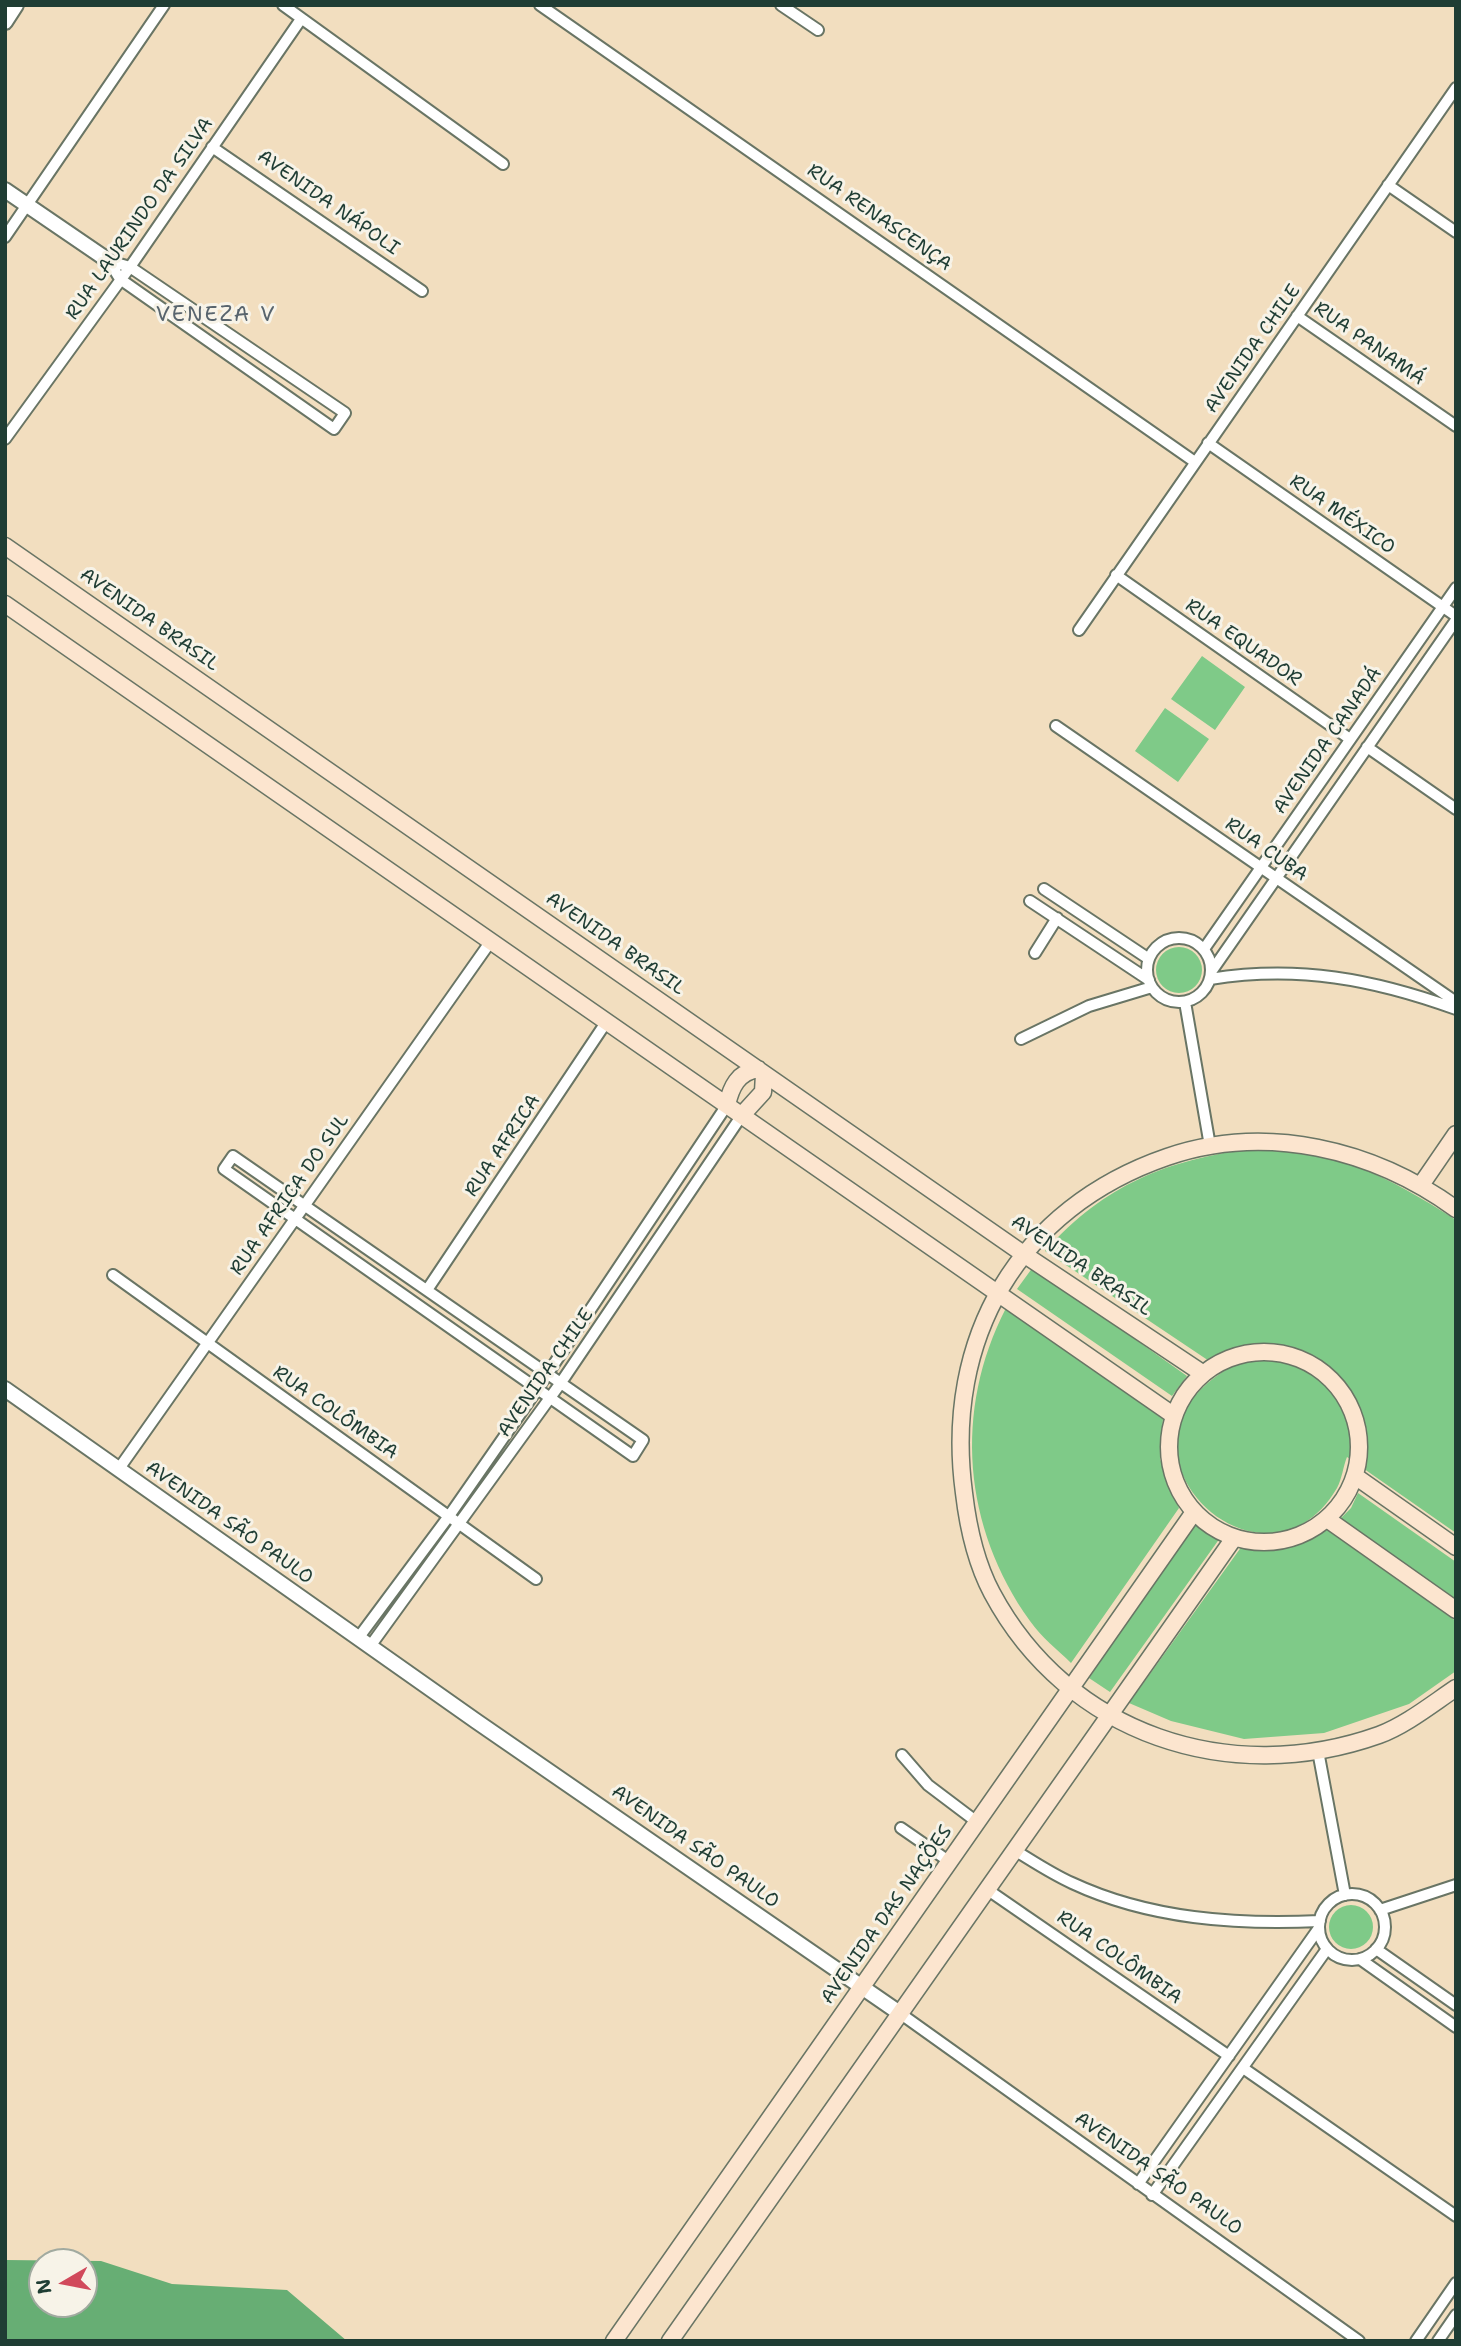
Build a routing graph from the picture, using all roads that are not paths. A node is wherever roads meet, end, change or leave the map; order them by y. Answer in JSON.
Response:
{"nodes":[{"id":1,"x":164,"y":5,"type":"edge"},
{"id":2,"x":283,"y":5,"type":"edge"},
{"id":3,"x":540,"y":5,"type":"edge"},
{"id":4,"x":781,"y":5,"type":"edge"},
{"id":5,"x":14,"y":6,"type":"edge"},
{"id":6,"x":301,"y":19,"type":"junction"},
{"id":7,"x":5,"y":22,"type":"edge"},
{"id":8,"x":817,"y":30,"type":"dead end"},
{"id":9,"x":1456,"y":88,"type":"edge"},
{"id":10,"x":212,"y":147,"type":"junction"},
{"id":11,"x":503,"y":164,"type":"dead end"},
{"id":12,"x":1388,"y":185,"type":"junction"},
{"id":13,"x":5,"y":190,"type":"edge"},
{"id":14,"x":28,"y":206,"type":"junction"},
{"id":15,"x":1456,"y":232,"type":"edge"},
{"id":16,"x":5,"y":237,"type":"edge"},
{"id":17,"x":109,"y":261,"type":"junction"},
{"id":18,"x":130,"y":267,"type":"junction"},
{"id":19,"x":120,"y":279,"type":"junction"},
{"id":20,"x":422,"y":291,"type":"dead end"},
{"id":21,"x":1297,"y":316,"type":"junction"},
{"id":22,"x":1456,"y":426,"type":"edge"},
{"id":23,"x":5,"y":439,"type":"edge"},
{"id":24,"x":1208,"y":443,"type":"junction"},
{"id":25,"x":1195,"y":462,"type":"junction"},
{"id":26,"x":5,"y":546,"type":"edge"},
{"id":27,"x":1116,"y":575,"type":"junction"},
{"id":28,"x":1456,"y":588,"type":"edge"},
{"id":29,"x":5,"y":604,"type":"edge"},
{"id":30,"x":1442,"y":607,"type":"junction"},
{"id":31,"x":1456,"y":618,"type":"edge"},
{"id":32,"x":1079,"y":629,"type":"dead end"},
{"id":33,"x":1056,"y":726,"type":"dead end"},
{"id":34,"x":1350,"y":739,"type":"junction"},
{"id":35,"x":1367,"y":747,"type":"junction"},
{"id":36,"x":1456,"y":809,"type":"edge"},
{"id":37,"x":1261,"y":868,"type":"junction"},
{"id":38,"x":1276,"y":878,"type":"junction"},
{"id":39,"x":1044,"y":889,"type":"dead end"},
{"id":40,"x":1030,"y":901,"type":"dead end"},
{"id":41,"x":1057,"y":918,"type":"junction"},
{"id":42,"x":491,"y":941,"type":"junction"},
{"id":43,"x":1204,"y":949,"type":"junction"},
{"id":44,"x":1035,"y":953,"type":"dead end"},
{"id":45,"x":1149,"y":959,"type":"junction"},
{"id":46,"x":1210,"y":975,"type":"junction"},
{"id":47,"x":1150,"y":984,"type":"junction"},
{"id":48,"x":1185,"y":1002,"type":"junction"},
{"id":49,"x":1456,"y":1002,"type":"edge"},
{"id":50,"x":1456,"y":1009,"type":"edge"},
{"id":51,"x":607,"y":1021,"type":"junction"},
{"id":52,"x":1021,"y":1039,"type":"dead end"},
{"id":53,"x":761,"y":1071,"type":"junction"},
{"id":54,"x":727,"y":1105,"type":"junction"},
{"id":55,"x":742,"y":1115,"type":"junction"},
{"id":56,"x":1456,"y":1134,"type":"edge"},
{"id":57,"x":1210,"y":1146,"type":"junction"},
{"id":58,"x":1421,"y":1185,"type":"junction"},
{"id":59,"x":303,"y":1205,"type":"junction"},
{"id":60,"x":1456,"y":1209,"type":"edge"},
{"id":61,"x":294,"y":1219,"type":"junction"},
{"id":62,"x":1022,"y":1253,"type":"junction"},
{"id":63,"x":113,"y":1275,"type":"dead end"},
{"id":64,"x":427,"y":1290,"type":"junction"},
{"id":65,"x":997,"y":1292,"type":"junction"},
{"id":66,"x":206,"y":1342,"type":"junction"},
{"id":67,"x":1202,"y":1373,"type":"junction"},
{"id":68,"x":547,"y":1374,"type":"junction"},
{"id":69,"x":560,"y":1384,"type":"junction"},
{"id":70,"x":538,"y":1388,"type":"junction"},
{"id":71,"x":5,"y":1389,"type":"edge"},
{"id":72,"x":551,"y":1397,"type":"junction"},
{"id":73,"x":1173,"y":1416,"type":"junction"},
{"id":74,"x":118,"y":1470,"type":"junction"},
{"id":75,"x":1355,"y":1476,"type":"junction"},
{"id":76,"x":1194,"y":1512,"type":"junction"},
{"id":77,"x":449,"y":1516,"type":"junction"},
{"id":78,"x":1326,"y":1519,"type":"junction"},
{"id":79,"x":461,"y":1524,"type":"junction"},
{"id":80,"x":1234,"y":1538,"type":"junction"},
{"id":81,"x":1456,"y":1547,"type":"edge"},
{"id":82,"x":536,"y":1579,"type":"dead end"},
{"id":83,"x":1456,"y":1610,"type":"edge"},
{"id":84,"x":365,"y":1641,"type":"junction"},
{"id":85,"x":1071,"y":1688,"type":"junction"},
{"id":86,"x":1456,"y":1688,"type":"edge"},
{"id":87,"x":1109,"y":1715,"type":"junction"},
{"id":88,"x":1318,"y":1751,"type":"junction"},
{"id":89,"x":902,"y":1755,"type":"dead end"},
{"id":90,"x":977,"y":1822,"type":"junction"},
{"id":91,"x":901,"y":1828,"type":"dead end"},
{"id":92,"x":1016,"y":1851,"type":"junction"},
{"id":93,"x":950,"y":1862,"type":"junction"},
{"id":94,"x":1456,"y":1885,"type":"edge"},
{"id":95,"x":988,"y":1890,"type":"junction"},
{"id":96,"x":1345,"y":1895,"type":"junction"},
{"id":97,"x":1380,"y":1910,"type":"junction"},
{"id":98,"x":1320,"y":1925,"type":"junction"},
{"id":99,"x":1327,"y":1949,"type":"junction"},
{"id":100,"x":1376,"y":1949,"type":"junction"},
{"id":101,"x":1360,"y":1959,"type":"junction"},
{"id":102,"x":863,"y":1987,"type":"junction"},
{"id":103,"x":1456,"y":2005,"type":"edge"},
{"id":104,"x":901,"y":2014,"type":"junction"},
{"id":105,"x":1456,"y":2027,"type":"edge"},
{"id":106,"x":1229,"y":2056,"type":"junction"},
{"id":107,"x":1242,"y":2068,"type":"junction"},
{"id":108,"x":1138,"y":2184,"type":"junction"},
{"id":109,"x":1152,"y":2195,"type":"junction"},
{"id":110,"x":1456,"y":2216,"type":"edge"},
{"id":111,"x":1456,"y":2284,"type":"edge"},
{"id":112,"x":1456,"y":2315,"type":"edge"},
{"id":113,"x":614,"y":2341,"type":"edge"},
{"id":114,"x":670,"y":2341,"type":"edge"},
{"id":115,"x":1359,"y":2341,"type":"edge"},
{"id":116,"x":1416,"y":2341,"type":"edge"},
{"id":117,"x":1438,"y":2341,"type":"edge"}],
"edges":[{"from":1,"to":14,"type":"street"},
{"from":2,"to":6,"type":"street"},
{"from":3,"to":25,"type":"street","name":"RUA RENASCENÇA"},
{"from":4,"to":8,"type":"street"},
{"from":5,"to":7,"type":"street"},
{"from":6,"to":10,"type":"street","name":"RUA LAURINDO DA SILVA"},
{"from":6,"to":11,"type":"street"},
{"from":9,"to":12,"type":"street","name":"AVENIDA CHILE"},
{"from":10,"to":18,"type":"street","name":"RUA LAURINDO DA SILVA"},
{"from":10,"to":20,"type":"street","name":"AVENIDA NÁPOLI"},
{"from":12,"to":15,"type":"street"},
{"from":12,"to":21,"type":"street","name":"AVENIDA CHILE"},
{"from":13,"to":14,"type":"street"},
{"from":14,"to":16,"type":"street"},
{"from":14,"to":17,"type":"street"},
{"from":17,"to":18,"type":"street"},
{"from":17,"to":19,"type":"street"},
{"from":18,"to":19,"type":"street","name":"RUA LAURINDO DA SILVA"},
{"from":18,"to":19,"type":"street"},
{"from":19,"to":23,"type":"street","name":"RUA LAURINDO DA SILVA"},
{"from":21,"to":22,"type":"street","name":"RUA PANAMÁ"},
{"from":21,"to":24,"type":"street","name":"AVENIDA CHILE"},
{"from":24,"to":25,"type":"street","name":"AVENIDA CHILE"},
{"from":24,"to":30,"type":"street","name":"RUA MÉXICO"},
{"from":25,"to":27,"type":"street","name":"AVENIDA CHILE"},
{"from":26,"to":53,"type":"main road","name":"AVENIDA BRASIL"},
{"from":27,"to":32,"type":"street","name":"AVENIDA CHILE"},
{"from":27,"to":34,"type":"street","name":"RUA EQUADOR"},
{"from":28,"to":30,"type":"street","name":"AVENIDA CANADÁ"},
{"from":29,"to":42,"type":"main road"},
{"from":30,"to":31,"type":"street","name":"RUA MÉXICO"},
{"from":30,"to":34,"type":"street","name":"AVENIDA CANADÁ"},
{"from":31,"to":35,"type":"street","name":"AVENIDA CANADÁ"},
{"from":33,"to":37,"type":"street","name":"RUA CUBA"},
{"from":34,"to":37,"type":"street","name":"AVENIDA CANADÁ"},
{"from":35,"to":36,"type":"street"},
{"from":35,"to":38,"type":"street","name":"AVENIDA CANADÁ"},
{"from":37,"to":38,"type":"street","name":"RUA CUBA"},
{"from":37,"to":43,"type":"street","name":"AVENIDA CANADÁ"},
{"from":38,"to":46,"type":"street","name":"AVENIDA CANADÁ"},
{"from":38,"to":49,"type":"street","name":"RUA CUBA"},
{"from":39,"to":45,"type":"street"},
{"from":40,"to":41,"type":"street"},
{"from":41,"to":44,"type":"street"},
{"from":41,"to":47,"type":"street"},
{"from":42,"to":51,"type":"main road"},
{"from":42,"to":59,"type":"street","name":"RUA AFRICA DO SUL"},
{"from":43,"to":45,"type":"street"},
{"from":43,"to":46,"type":"street"},
{"from":45,"to":47,"type":"street"},
{"from":46,"to":48,"type":"street"},
{"from":46,"to":50,"type":"street"},
{"from":47,"to":48,"type":"street"},
{"from":47,"to":52,"type":"street"},
{"from":48,"to":57,"type":"street"},
{"from":51,"to":54,"type":"main road"},
{"from":51,"to":64,"type":"street","name":"RUA AFRICA"},
{"from":53,"to":54,"type":"main road"},
{"from":53,"to":55,"type":"main road"},
{"from":53,"to":62,"type":"main road","name":"AVENIDA BRASIL"},
{"from":54,"to":55,"type":"main road"},
{"from":54,"to":68,"type":"street","name":"AVENIDA CHILE"},
{"from":55,"to":65,"type":"main road"},
{"from":55,"to":69,"type":"street","name":"AVENIDA CHILE"},
{"from":56,"to":58,"type":"main road"},
{"from":57,"to":58,"type":"main road"},
{"from":57,"to":62,"type":"main road"},
{"from":58,"to":60,"type":"main road"},
{"from":59,"to":61,"type":"street","name":"RUA AFRICA DO SUL"},
{"from":59,"to":61,"type":"street"},
{"from":59,"to":64,"type":"street"},
{"from":61,"to":66,"type":"street","name":"RUA AFRICA DO SUL"},
{"from":61,"to":70,"type":"street"},
{"from":62,"to":65,"type":"main road"},
{"from":62,"to":67,"type":"main road","name":"AVENIDA BRASIL"},
{"from":63,"to":66,"type":"street","name":"RUA COLÔMBIA"},
{"from":64,"to":68,"type":"street"},
{"from":65,"to":73,"type":"main road"},
{"from":65,"to":85,"type":"main road"},
{"from":66,"to":74,"type":"street","name":"RUA AFRICA DO SUL"},
{"from":66,"to":77,"type":"street","name":"RUA COLÔMBIA"},
{"from":67,"to":73,"type":"main road"},
{"from":67,"to":75,"type":"main road"},
{"from":68,"to":69,"type":"street"},
{"from":68,"to":70,"type":"street","name":"AVENIDA CHILE"},
{"from":69,"to":72,"type":"street","name":"AVENIDA CHILE"},
{"from":69,"to":72,"type":"street"},
{"from":70,"to":72,"type":"street"},
{"from":70,"to":77,"type":"street","name":"AVENIDA CHILE"},
{"from":71,"to":74,"type":"street","name":"AVENIDA SÃO PAULO"},
{"from":72,"to":79,"type":"street","name":"AVENIDA CHILE"},
{"from":73,"to":76,"type":"main road"},
{"from":74,"to":84,"type":"street","name":"AVENIDA SÃO PAULO"},
{"from":75,"to":78,"type":"main road"},
{"from":75,"to":81,"type":"main road"},
{"from":76,"to":80,"type":"main road"},
{"from":76,"to":85,"type":"main road","name":"AVENIDA DAS NAÇÕES"},
{"from":77,"to":79,"type":"street","name":"RUA COLÔMBIA"},
{"from":77,"to":84,"type":"street","name":"AVENIDA CHILE"},
{"from":78,"to":80,"type":"main road"},
{"from":78,"to":83,"type":"main road"},
{"from":79,"to":82,"type":"street","name":"RUA COLÔMBIA"},
{"from":79,"to":84,"type":"street","name":"AVENIDA CHILE"},
{"from":80,"to":87,"type":"main road"},
{"from":84,"to":102,"type":"street","name":"AVENIDA SÃO PAULO"},
{"from":85,"to":87,"type":"main road"},
{"from":85,"to":90,"type":"main road","name":"AVENIDA DAS NAÇÕES"},
{"from":86,"to":88,"type":"main road"},
{"from":87,"to":88,"type":"main road"},
{"from":87,"to":92,"type":"main road"},
{"from":88,"to":96,"type":"street"},
{"from":89,"to":90,"type":"street"},
{"from":90,"to":93,"type":"main road","name":"AVENIDA DAS NAÇÕES"},
{"from":91,"to":93,"type":"street"},
{"from":92,"to":95,"type":"main road"},
{"from":92,"to":98,"type":"street"},
{"from":93,"to":102,"type":"main road","name":"AVENIDA DAS NAÇÕES"},
{"from":94,"to":97,"type":"street"},
{"from":95,"to":104,"type":"main road"},
{"from":95,"to":106,"type":"street","name":"RUA COLÔMBIA"},
{"from":96,"to":97,"type":"street"},
{"from":96,"to":98,"type":"street"},
{"from":97,"to":100,"type":"street"},
{"from":98,"to":99,"type":"street"},
{"from":98,"to":106,"type":"street"},
{"from":99,"to":101,"type":"street"},
{"from":99,"to":107,"type":"street"},
{"from":100,"to":101,"type":"street"},
{"from":100,"to":103,"type":"street"},
{"from":101,"to":105,"type":"street"},
{"from":102,"to":104,"type":"street","name":"AVENIDA SÃO PAULO"},
{"from":102,"to":113,"type":"main road","name":"AVENIDA DAS NAÇÕES"},
{"from":104,"to":108,"type":"street","name":"AVENIDA SÃO PAULO"},
{"from":104,"to":114,"type":"main road"},
{"from":106,"to":108,"type":"street"},
{"from":107,"to":109,"type":"street"},
{"from":107,"to":110,"type":"street"},
{"from":108,"to":109,"type":"street","name":"AVENIDA SÃO PAULO"},
{"from":109,"to":115,"type":"street","name":"AVENIDA SÃO PAULO"},
{"from":111,"to":116,"type":"street"},
{"from":112,"to":117,"type":"street"}]}
